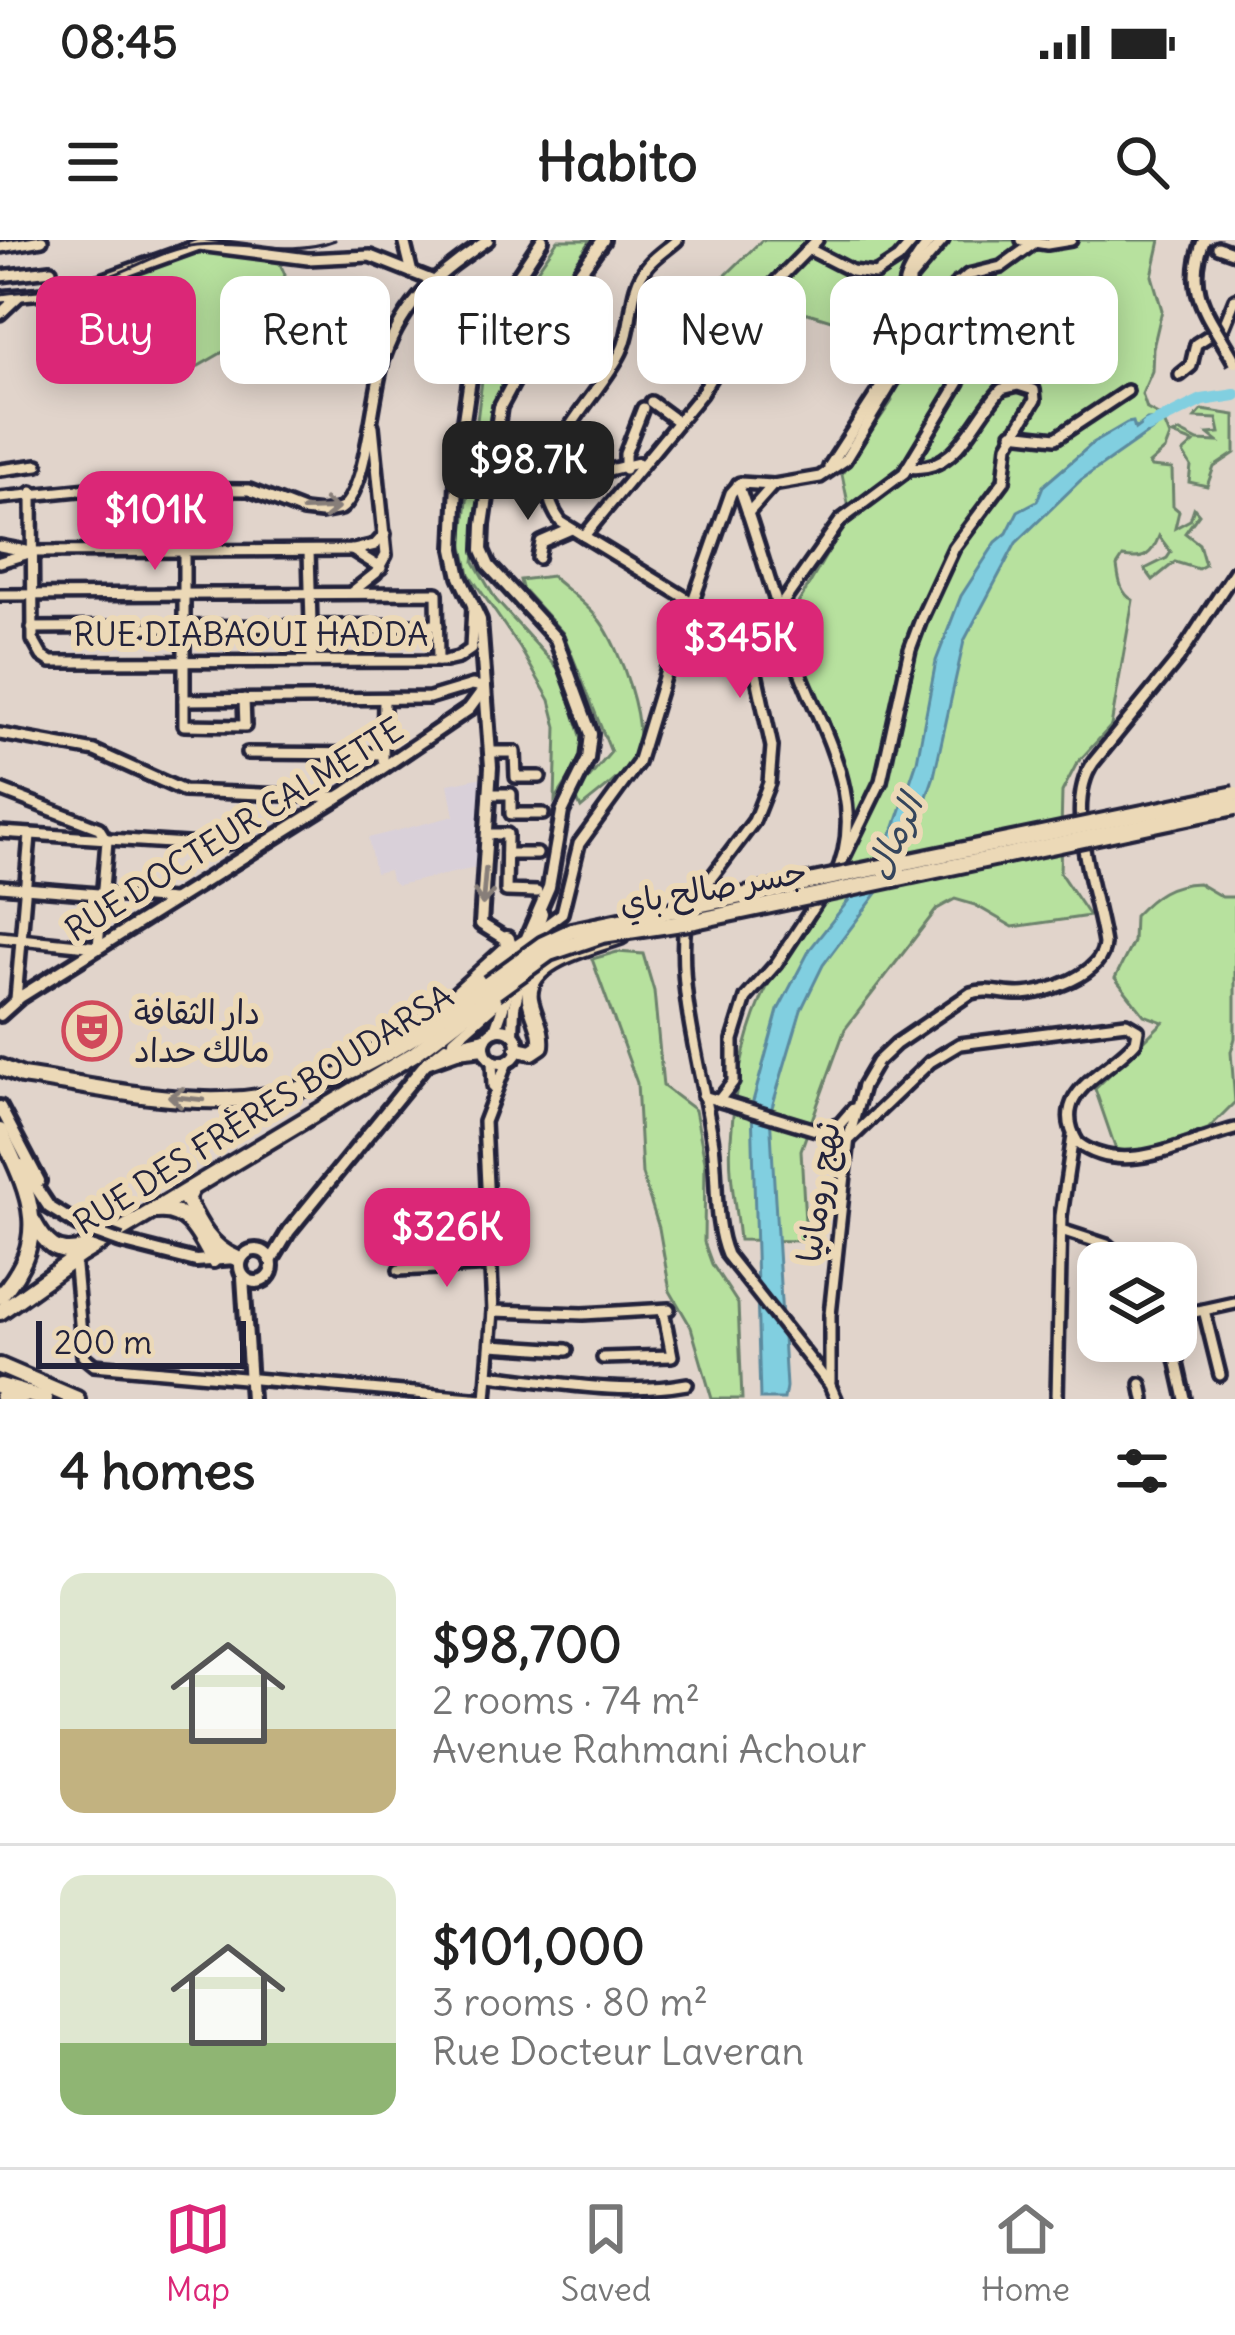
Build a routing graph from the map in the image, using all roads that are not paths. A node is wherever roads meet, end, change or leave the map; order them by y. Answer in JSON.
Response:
{"nodes":[{"id":1,"x":40,"y":240,"type":"edge"},
{"id":2,"x":404,"y":240,"type":"edge"},
{"id":3,"x":488,"y":240,"type":"edge"},
{"id":4,"x":542,"y":240,"type":"edge"},
{"id":5,"x":603,"y":240,"type":"edge"},
{"id":6,"x":677,"y":240,"type":"edge"},
{"id":7,"x":914,"y":240,"type":"edge"},
{"id":8,"x":931,"y":240,"type":"edge"},
{"id":9,"x":944,"y":240,"type":"edge"},
{"id":10,"x":1022,"y":240,"type":"edge"},
{"id":11,"x":1071,"y":240,"type":"edge"},
{"id":12,"x":1204,"y":240,"type":"edge"},
{"id":13,"x":1034,"y":243,"type":"junction"},
{"id":14,"x":813,"y":244,"type":"edge"},
{"id":15,"x":0,"y":247,"type":"edge"},
{"id":16,"x":1218,"y":247,"type":"dead end"},
{"id":17,"x":1235,"y":253,"type":"edge"},
{"id":18,"x":51,"y":270,"type":"dead end"},
{"id":19,"x":412,"y":272,"type":"junction"},
{"id":20,"x":421,"y":276,"type":"edge"},
{"id":21,"x":436,"y":276,"type":"edge"},
{"id":22,"x":913,"y":276,"type":"edge"},
{"id":23,"x":970,"y":276,"type":"edge"},
{"id":24,"x":0,"y":277,"type":"edge"},
{"id":25,"x":22,"y":294,"type":"junction"},
{"id":26,"x":0,"y":297,"type":"edge"},
{"id":27,"x":1235,"y":299,"type":"edge"},
{"id":28,"x":414,"y":307,"type":"edge"},
{"id":29,"x":0,"y":314,"type":"edge"},
{"id":30,"x":1235,"y":362,"type":"edge"},
{"id":31,"x":1180,"y":375,"type":"dead end"},
{"id":32,"x":894,"y":384,"type":"edge"},
{"id":33,"x":955,"y":384,"type":"edge"},
{"id":34,"x":1127,"y":392,"type":"dead end"},
{"id":35,"x":372,"y":415,"type":"junction"},
{"id":36,"x":678,"y":422,"type":"junction"},
{"id":37,"x":1012,"y":434,"type":"junction"},
{"id":38,"x":558,"y":452,"type":"junction"},
{"id":39,"x":643,"y":461,"type":"junction"},
{"id":40,"x":38,"y":465,"type":"dead end"},
{"id":41,"x":18,"y":466,"type":"junction"},
{"id":42,"x":907,"y":467,"type":"junction"},
{"id":43,"x":625,"y":469,"type":"junction"},
{"id":44,"x":0,"y":470,"type":"edge"},
{"id":45,"x":820,"y":477,"type":"junction"},
{"id":46,"x":738,"y":484,"type":"junction"},
{"id":47,"x":773,"y":485,"type":"junction"},
{"id":48,"x":184,"y":489,"type":"junction"},
{"id":49,"x":29,"y":492,"type":"junction"},
{"id":50,"x":0,"y":498,"type":"edge"},
{"id":51,"x":748,"y":513,"type":"junction"},
{"id":52,"x":571,"y":529,"type":"junction"},
{"id":53,"x":385,"y":534,"type":"junction"},
{"id":54,"x":584,"y":536,"type":"junction"},
{"id":55,"x":0,"y":546,"type":"edge"},
{"id":56,"x":352,"y":550,"type":"junction"},
{"id":57,"x":309,"y":551,"type":"junction"},
{"id":58,"x":31,"y":553,"type":"junction"},
{"id":59,"x":184,"y":553,"type":"junction"},
{"id":60,"x":538,"y":558,"type":"dead end"},
{"id":61,"x":0,"y":562,"type":"edge"},
{"id":62,"x":380,"y":568,"type":"junction"},
{"id":63,"x":1235,"y":571,"type":"edge"},
{"id":64,"x":350,"y":593,"type":"junction"},
{"id":65,"x":310,"y":594,"type":"junction"},
{"id":66,"x":0,"y":595,"type":"edge"},
{"id":67,"x":30,"y":595,"type":"junction"},
{"id":68,"x":184,"y":596,"type":"junction"},
{"id":69,"x":472,"y":600,"type":"junction"},
{"id":70,"x":693,"y":602,"type":"junction"},
{"id":71,"x":779,"y":608,"type":"junction"},
{"id":72,"x":438,"y":626,"type":"junction"},
{"id":73,"x":32,"y":628,"type":"junction"},
{"id":74,"x":184,"y":628,"type":"junction"},
{"id":75,"x":310,"y":628,"type":"junction"},
{"id":76,"x":184,"y":661,"type":"junction"},
{"id":77,"x":312,"y":661,"type":"junction"},
{"id":78,"x":438,"y":661,"type":"junction"},
{"id":79,"x":484,"y":687,"type":"junction"},
{"id":80,"x":244,"y":699,"type":"junction"},
{"id":81,"x":184,"y":700,"type":"junction"},
{"id":82,"x":384,"y":700,"type":"junction"},
{"id":83,"x":0,"y":734,"type":"edge"},
{"id":84,"x":490,"y":752,"type":"junction"},
{"id":85,"x":247,"y":753,"type":"dead end"},
{"id":86,"x":383,"y":760,"type":"junction"},
{"id":87,"x":540,"y":777,"type":"dead end"},
{"id":88,"x":0,"y":779,"type":"edge"},
{"id":89,"x":0,"y":790,"type":"edge"},
{"id":90,"x":1235,"y":791,"type":"edge"},
{"id":91,"x":489,"y":794,"type":"junction"},
{"id":92,"x":339,"y":797,"type":"junction"},
{"id":93,"x":17,"y":798,"type":"junction"},
{"id":94,"x":1235,"y":810,"type":"edge"},
{"id":95,"x":1189,"y":812,"type":"junction"},
{"id":96,"x":543,"y":814,"type":"dead end"},
{"id":97,"x":0,"y":832,"type":"edge"},
{"id":98,"x":488,"y":834,"type":"junction"},
{"id":99,"x":30,"y":835,"type":"junction"},
{"id":100,"x":248,"y":838,"type":"dead end"},
{"id":101,"x":107,"y":842,"type":"junction"},
{"id":102,"x":507,"y":854,"type":"junction"},
{"id":103,"x":537,"y":854,"type":"dead end"},
{"id":104,"x":842,"y":861,"type":"junction"},
{"id":105,"x":0,"y":886,"type":"edge"},
{"id":106,"x":26,"y":888,"type":"junction"},
{"id":107,"x":543,"y":890,"type":"junction"},
{"id":108,"x":103,"y":894,"type":"junction"},
{"id":109,"x":172,"y":900,"type":"junction"},
{"id":110,"x":634,"y":932,"type":"junction"},
{"id":111,"x":0,"y":937,"type":"edge"},
{"id":112,"x":21,"y":939,"type":"junction"},
{"id":113,"x":521,"y":941,"type":"junction"},
{"id":114,"x":98,"y":947,"type":"junction"},
{"id":115,"x":501,"y":987,"type":"junction"},
{"id":116,"x":0,"y":989,"type":"edge"},
{"id":117,"x":17,"y":995,"type":"junction"},
{"id":118,"x":2,"y":1015,"type":"edge"},
{"id":119,"x":516,"y":1042,"type":"junction"},
{"id":120,"x":489,"y":1044,"type":"junction"},
{"id":121,"x":446,"y":1047,"type":"junction"},
{"id":122,"x":507,"y":1062,"type":"junction"},
{"id":123,"x":426,"y":1063,"type":"junction"},
{"id":124,"x":0,"y":1067,"type":"edge"},
{"id":125,"x":341,"y":1076,"type":"junction"},
{"id":126,"x":493,"y":1092,"type":"junction"},
{"id":127,"x":703,"y":1096,"type":"junction"},
{"id":128,"x":859,"y":1100,"type":"junction"},
{"id":129,"x":725,"y":1102,"type":"junction"},
{"id":130,"x":0,"y":1107,"type":"edge"},
{"id":131,"x":0,"y":1130,"type":"edge"},
{"id":132,"x":818,"y":1130,"type":"junction"},
{"id":133,"x":1235,"y":1130,"type":"edge"},
{"id":134,"x":1072,"y":1134,"type":"junction"},
{"id":135,"x":849,"y":1140,"type":"junction"},
{"id":136,"x":192,"y":1187,"type":"junction"},
{"id":137,"x":440,"y":1198,"type":"dead end"},
{"id":138,"x":151,"y":1212,"type":"junction"},
{"id":139,"x":59,"y":1215,"type":"junction"},
{"id":140,"x":490,"y":1217,"type":"junction"},
{"id":141,"x":428,"y":1219,"type":"junction"},
{"id":142,"x":401,"y":1220,"type":"dead end"},
{"id":143,"x":33,"y":1221,"type":"junction"},
{"id":144,"x":1061,"y":1230,"type":"junction"},
{"id":145,"x":289,"y":1231,"type":"junction"},
{"id":146,"x":196,"y":1232,"type":"junction"},
{"id":147,"x":1098,"y":1242,"type":"edge"},
{"id":148,"x":491,"y":1245,"type":"junction"},
{"id":149,"x":98,"y":1246,"type":"junction"},
{"id":150,"x":260,"y":1250,"type":"junction"},
{"id":151,"x":410,"y":1252,"type":"dead end"},
{"id":152,"x":186,"y":1259,"type":"junction"},
{"id":153,"x":213,"y":1260,"type":"junction"},
{"id":154,"x":271,"y":1261,"type":"junction"},
{"id":155,"x":492,"y":1265,"type":"junction"},
{"id":156,"x":241,"y":1266,"type":"junction"},
{"id":157,"x":75,"y":1267,"type":"junction"},
{"id":158,"x":399,"y":1270,"type":"dead end"},
{"id":159,"x":263,"y":1280,"type":"junction"},
{"id":160,"x":1235,"y":1303,"type":"edge"},
{"id":161,"x":4,"y":1305,"type":"edge"},
{"id":162,"x":1204,"y":1310,"type":"junction"},
{"id":163,"x":494,"y":1311,"type":"junction"},
{"id":164,"x":1197,"y":1312,"type":"edge"},
{"id":165,"x":248,"y":1322,"type":"junction"},
{"id":166,"x":0,"y":1323,"type":"edge"},
{"id":167,"x":491,"y":1345,"type":"junction"},
{"id":168,"x":567,"y":1350,"type":"dead end"},
{"id":169,"x":603,"y":1358,"type":"dead end"},
{"id":170,"x":1176,"y":1362,"type":"edge"},
{"id":171,"x":0,"y":1370,"type":"edge"},
{"id":172,"x":1220,"y":1375,"type":"dead end"},
{"id":173,"x":489,"y":1376,"type":"junction"},
{"id":174,"x":251,"y":1377,"type":"junction"},
{"id":175,"x":687,"y":1384,"type":"dead end"},
{"id":176,"x":1141,"y":1384,"type":"dead end"},
{"id":177,"x":830,"y":1385,"type":"junction"},
{"id":178,"x":0,"y":1386,"type":"edge"},
{"id":179,"x":1060,"y":1396,"type":"edge"},
{"id":180,"x":0,"y":1397,"type":"edge"},
{"id":181,"x":1183,"y":1398,"type":"edge"},
{"id":182,"x":40,"y":1399,"type":"edge"},
{"id":183,"x":76,"y":1399,"type":"edge"},
{"id":184,"x":250,"y":1399,"type":"edge"},
{"id":185,"x":485,"y":1399,"type":"edge"},
{"id":186,"x":836,"y":1399,"type":"edge"},
{"id":187,"x":1144,"y":1399,"type":"edge"}],
"edges":[{"from":1,"to":15,"type":"street"},
{"from":2,"to":19,"type":"street"},
{"from":3,"to":21,"type":"street"},
{"from":4,"to":69,"type":"main road"},
{"from":5,"to":107,"type":"main road"},
{"from":6,"to":38,"type":"street"},
{"from":7,"to":14,"type":"street"},
{"from":8,"to":45,"type":"street"},
{"from":9,"to":22,"type":"street"},
{"from":10,"to":13,"type":"street"},
{"from":11,"to":13,"type":"street"},
{"from":12,"to":30,"type":"main road","bridge":true},
{"from":13,"to":23,"type":"street"},
{"from":14,"to":36,"type":"street"},
{"from":16,"to":17,"type":"street"},
{"from":18,"to":24,"type":"street"},
{"from":19,"to":20,"type":"street"},
{"from":19,"to":25,"type":"street"},
{"from":25,"to":26,"type":"street"},
{"from":25,"to":29,"type":"street"},
{"from":27,"to":31,"type":"street"},
{"from":28,"to":35,"type":"street"},
{"from":32,"to":45,"type":"street"},
{"from":33,"to":42,"type":"street"},
{"from":34,"to":37,"type":"street"},
{"from":48,"to":35,"type":"street","one_way":true},
{"from":35,"to":53,"type":"street"},
{"from":36,"to":39,"type":"street"},
{"from":36,"to":43,"type":"street"},
{"from":37,"to":42,"type":"street"},
{"from":37,"to":104,"type":"street"},
{"from":38,"to":43,"type":"street"},
{"from":38,"to":52,"type":"street"},
{"from":39,"to":43,"type":"street"},
{"from":39,"to":54,"type":"street"},
{"from":40,"to":41,"type":"street"},
{"from":41,"to":44,"type":"street"},
{"from":41,"to":49,"type":"street"},
{"from":42,"to":71,"type":"street"},
{"from":45,"to":47,"type":"street"},
{"from":46,"to":47,"type":"street"},
{"from":46,"to":51,"type":"street"},
{"from":46,"to":70,"type":"street"},
{"from":47,"to":51,"type":"street"},
{"from":48,"to":49,"type":"street"},
{"from":48,"to":59,"type":"street"},
{"from":49,"to":50,"type":"street"},
{"from":49,"to":58,"type":"street"},
{"from":51,"to":71,"type":"street"},
{"from":52,"to":54,"type":"street"},
{"from":52,"to":60,"type":"street"},
{"from":53,"to":56,"type":"street"},
{"from":53,"to":62,"type":"street"},
{"from":54,"to":70,"type":"street"},
{"from":55,"to":58,"type":"street"},
{"from":56,"to":57,"type":"street"},
{"from":56,"to":62,"type":"street"},
{"from":57,"to":59,"type":"street"},
{"from":57,"to":65,"type":"street"},
{"from":58,"to":59,"type":"street"},
{"from":58,"to":61,"type":"street"},
{"from":58,"to":67,"type":"street"},
{"from":59,"to":68,"type":"street"},
{"from":62,"to":64,"type":"street"},
{"from":63,"to":128,"type":"street","name":"نهج رومانيا"},
{"from":64,"to":65,"type":"street"},
{"from":64,"to":72,"type":"street"},
{"from":65,"to":68,"type":"street"},
{"from":65,"to":75,"type":"street"},
{"from":66,"to":67,"type":"street"},
{"from":67,"to":68,"type":"street"},
{"from":67,"to":73,"type":"street"},
{"from":68,"to":74,"type":"street"},
{"from":69,"to":78,"type":"street","name":"RUE DIABAOUI HADDA"},
{"from":69,"to":79,"type":"main road"},
{"from":70,"to":113,"type":"street"},
{"from":70,"to":127,"type":"street"},
{"from":71,"to":104,"type":"street"},
{"from":72,"to":75,"type":"street"},
{"from":72,"to":78,"type":"street"},
{"from":73,"to":74,"type":"street"},
{"from":73,"to":76,"type":"street","name":"RUE DIABAOUI HADDA"},
{"from":74,"to":75,"type":"street"},
{"from":74,"to":76,"type":"street"},
{"from":75,"to":77,"type":"street"},
{"from":76,"to":77,"type":"street","name":"RUE DIABAOUI HADDA"},
{"from":76,"to":81,"type":"street"},
{"from":77,"to":78,"type":"street","name":"RUE DIABAOUI HADDA"},
{"from":79,"to":82,"type":"street"},
{"from":79,"to":84,"type":"main road"},
{"from":79,"to":86,"type":"main road","name":"RUE DOCTEUR CALMETTE"},
{"from":80,"to":81,"type":"street"},
{"from":80,"to":81,"type":"street"},
{"from":80,"to":82,"type":"street"},
{"from":82,"to":86,"type":"street"},
{"from":83,"to":92,"type":"street"},
{"from":84,"to":87,"type":"street"},
{"from":84,"to":91,"type":"main road"},
{"from":85,"to":86,"type":"street"},
{"from":86,"to":92,"type":"main road","name":"RUE DOCTEUR CALMETTE"},
{"from":88,"to":93,"type":"street"},
{"from":89,"to":93,"type":"street"},
{"from":90,"to":95,"type":"highway","bridge":true},
{"from":91,"to":96,"type":"street"},
{"from":91,"to":98,"type":"main road"},
{"from":92,"to":109,"type":"main road","name":"RUE DOCTEUR CALMETTE"},
{"from":93,"to":101,"type":"street"},
{"from":94,"to":95,"type":"highway","name":"جسر صالح باي","bridge":true},
{"from":95,"to":110,"type":"highway","name":"جسر صالح باي","bridge":true},
{"from":95,"to":115,"type":"highway","bridge":true},
{"from":97,"to":99,"type":"street"},
{"from":98,"to":102,"type":"street"},
{"from":98,"to":113,"type":"main road","one_way":true},
{"from":99,"to":101,"type":"street"},
{"from":99,"to":106,"type":"street"},
{"from":100,"to":101,"type":"street"},
{"from":101,"to":108,"type":"street"},
{"from":102,"to":103,"type":"street"},
{"from":102,"to":107,"type":"street"},
{"from":104,"to":129,"type":"street"},
{"from":105,"to":106,"type":"street"},
{"from":106,"to":108,"type":"street"},
{"from":106,"to":112,"type":"street"},
{"from":107,"to":113,"type":"main road"},
{"from":108,"to":109,"type":"street"},
{"from":108,"to":114,"type":"street"},
{"from":109,"to":114,"type":"main road","name":"RUE DOCTEUR CALMETTE"},
{"from":110,"to":115,"type":"highway","name":"جسر صالح باي","bridge":true},
{"from":110,"to":119,"type":"highway","bridge":true},
{"from":111,"to":112,"type":"street"},
{"from":112,"to":114,"type":"street"},
{"from":112,"to":117,"type":"street"},
{"from":113,"to":115,"type":"main road"},
{"from":113,"to":119,"type":"main road"},
{"from":113,"to":125,"type":"highway"},
{"from":114,"to":117,"type":"main road","name":"RUE DOCTEUR CALMETTE"},
{"from":115,"to":120,"type":"main road"},
{"from":115,"to":121,"type":"main road"},
{"from":115,"to":125,"type":"highway"},
{"from":115,"to":136,"type":"highway","name":"RUE DES FRÈRES BOUDARSA"},
{"from":116,"to":117,"type":"street"},
{"from":117,"to":118,"type":"main road","name":"RUE DOCTEUR CALMETTE"},
{"from":119,"to":120,"type":"main road"},
{"from":119,"to":122,"type":"main road"},
{"from":120,"to":121,"type":"main road"},
{"from":120,"to":122,"type":"main road"},
{"from":120,"to":123,"type":"main road"},
{"from":120,"to":126,"type":"street"},
{"from":121,"to":123,"type":"main road"},
{"from":122,"to":126,"type":"street"},
{"from":123,"to":145,"type":"main road"},
{"from":125,"to":124,"type":"highway","one_way":true},
{"from":126,"to":140,"type":"street"},
{"from":127,"to":129,"type":"street"},
{"from":127,"to":177,"type":"street"},
{"from":128,"to":132,"type":"street"},
{"from":128,"to":135,"type":"street","name":"نهج رومانيا"},
{"from":129,"to":132,"type":"street"},
{"from":130,"to":139,"type":"main road"},
{"from":131,"to":139,"type":"main road"},
{"from":131,"to":143,"type":"highway"},
{"from":132,"to":135,"type":"street"},
{"from":133,"to":134,"type":"street"},
{"from":134,"to":135,"type":"street"},
{"from":134,"to":144,"type":"street"},
{"from":135,"to":177,"type":"street","name":"نهج رومانيا"},
{"from":136,"to":138,"type":"highway","name":"RUE DES FRÈRES BOUDARSA"},
{"from":136,"to":156,"type":"highway"},
{"from":137,"to":141,"type":"street"},
{"from":138,"to":146,"type":"highway"},
{"from":138,"to":149,"type":"highway","name":"RUE DES FRÈRES BOUDARSA"},
{"from":139,"to":152,"type":"main road","bridge":true},
{"from":140,"to":141,"type":"street"},
{"from":140,"to":148,"type":"street"},
{"from":141,"to":142,"type":"street"},
{"from":143,"to":149,"type":"highway"},
{"from":143,"to":161,"type":"highway"},
{"from":144,"to":147,"type":"street"},
{"from":144,"to":179,"type":"street"},
{"from":145,"to":150,"type":"main road"},
{"from":145,"to":154,"type":"main road"},
{"from":146,"to":152,"type":"main road"},
{"from":146,"to":153,"type":"highway"},
{"from":148,"to":151,"type":"street"},
{"from":148,"to":155,"type":"street"},
{"from":149,"to":157,"type":"highway"},
{"from":149,"to":161,"type":"highway","name":"RUE DES FRÈRES BOUDARSA"},
{"from":150,"to":154,"type":"main road"},
{"from":150,"to":156,"type":"main road"},
{"from":152,"to":153,"type":"main road"},
{"from":153,"to":156,"type":"main road"},
{"from":154,"to":159,"type":"main road"},
{"from":155,"to":158,"type":"street"},
{"from":155,"to":163,"type":"street"},
{"from":156,"to":159,"type":"main road"},
{"from":156,"to":165,"type":"main road"},
{"from":157,"to":166,"type":"highway"},
{"from":157,"to":174,"type":"street"},
{"from":159,"to":165,"type":"main road"},
{"from":160,"to":162,"type":"street"},
{"from":162,"to":164,"type":"street"},
{"from":162,"to":172,"type":"street"},
{"from":163,"to":167,"type":"street"},
{"from":163,"to":169,"type":"street"},
{"from":165,"to":174,"type":"main road"},
{"from":167,"to":168,"type":"street"},
{"from":167,"to":173,"type":"street"},
{"from":170,"to":181,"type":"street"},
{"from":171,"to":183,"type":"highway"},
{"from":173,"to":175,"type":"street"},
{"from":173,"to":185,"type":"street"},
{"from":174,"to":184,"type":"main road"},
{"from":174,"to":185,"type":"street"},
{"from":176,"to":187,"type":"street"},
{"from":177,"to":186,"type":"street"},
{"from":178,"to":182,"type":"highway"},
{"from":180,"to":182,"type":"street"}]}
